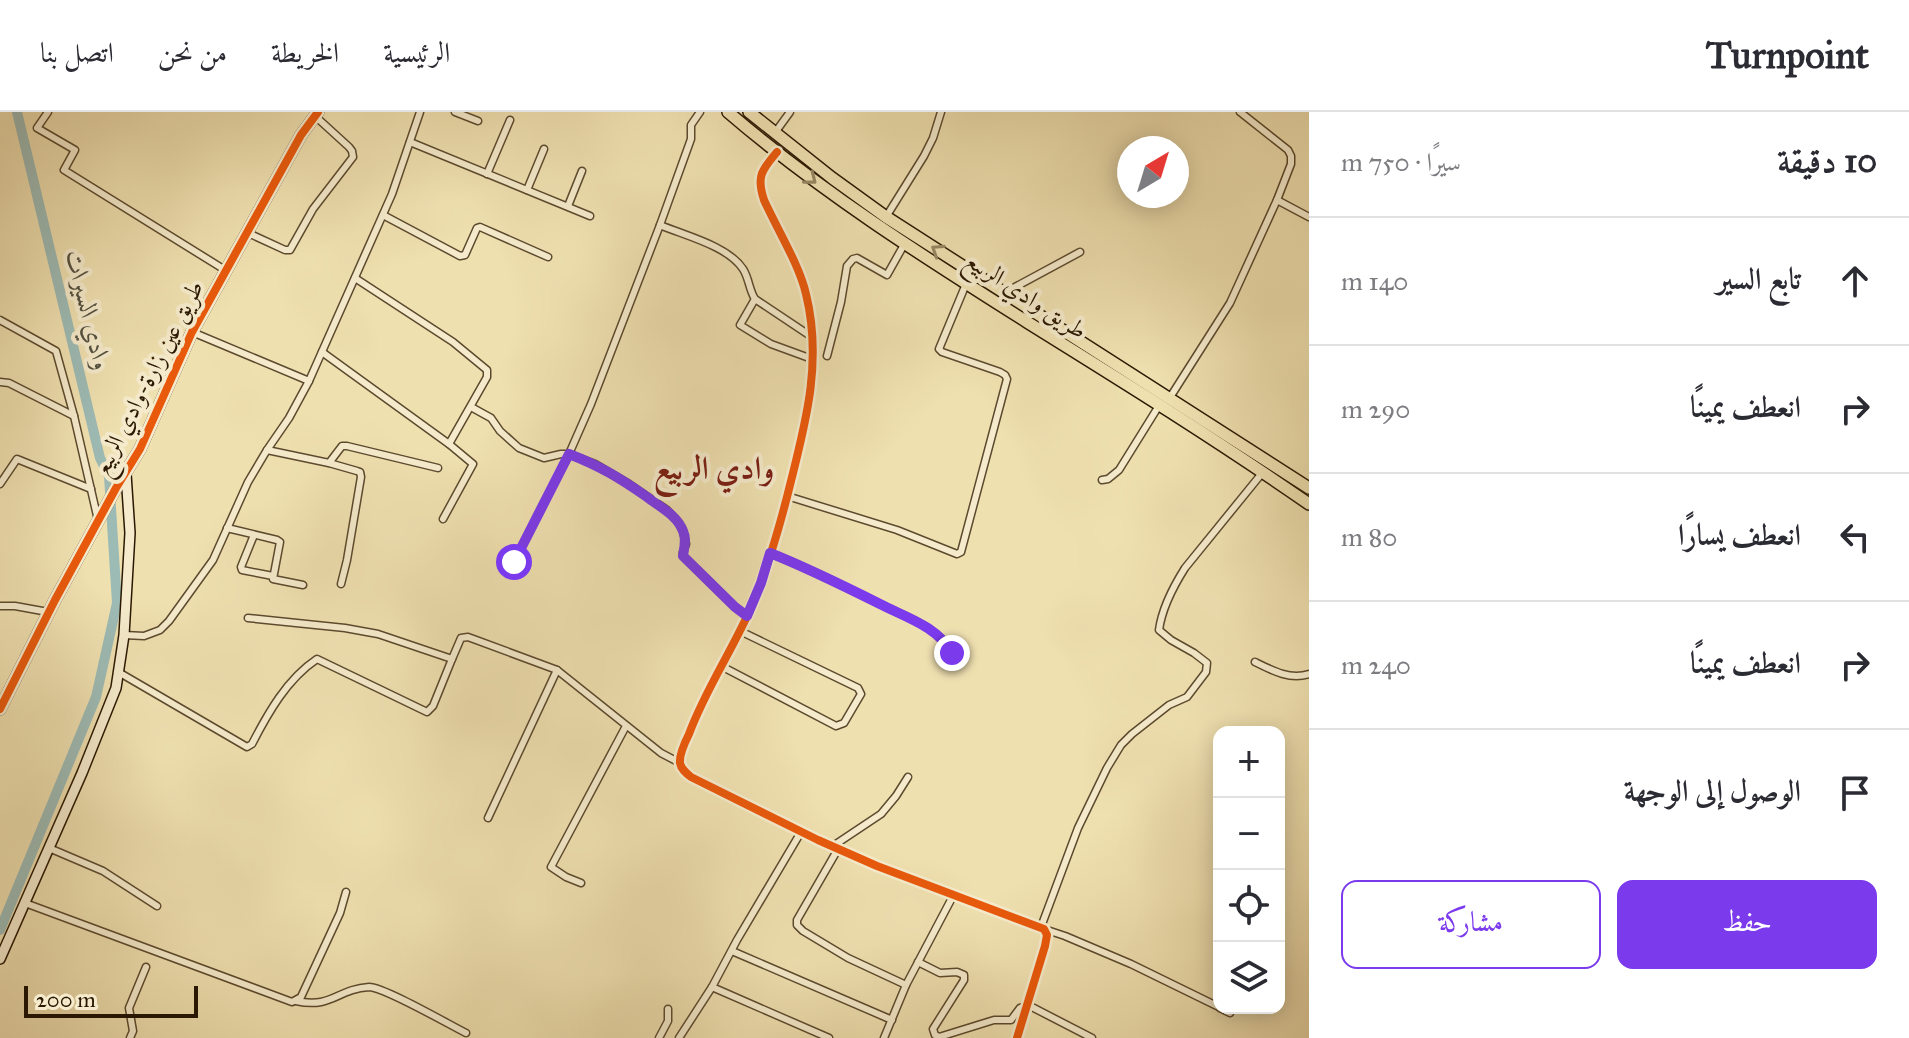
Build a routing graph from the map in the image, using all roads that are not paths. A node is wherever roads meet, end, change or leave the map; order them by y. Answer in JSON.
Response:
{"nodes":[{"id":1,"x":48,"y":112,"type":"edge"},
{"id":2,"x":420,"y":112,"type":"edge"},
{"id":3,"x":455,"y":112,"type":"edge"},
{"id":4,"x":700,"y":112,"type":"edge"},
{"id":5,"x":728,"y":112,"type":"edge"},
{"id":6,"x":749,"y":112,"type":"edge"},
{"id":7,"x":790,"y":112,"type":"edge"},
{"id":8,"x":941,"y":112,"type":"edge"},
{"id":9,"x":1240,"y":112,"type":"edge"},
{"id":10,"x":316,"y":114,"type":"edge"},
{"id":11,"x":510,"y":120,"type":"dead end"},
{"id":12,"x":478,"y":121,"type":"dead end"},
{"id":13,"x":774,"y":134,"type":"junction"},
{"id":14,"x":410,"y":142,"type":"junction"},
{"id":15,"x":544,"y":149,"type":"dead end"},
{"id":16,"x":777,"y":152,"type":"junction"},
{"id":17,"x":582,"y":171,"type":"dead end"},
{"id":18,"x":487,"y":174,"type":"junction"},
{"id":19,"x":527,"y":190,"type":"junction"},
{"id":20,"x":1277,"y":200,"type":"junction"},
{"id":21,"x":568,"y":206,"type":"junction"},
{"id":22,"x":383,"y":215,"type":"junction"},
{"id":23,"x":590,"y":216,"type":"dead end"},
{"id":24,"x":886,"y":217,"type":"junction"},
{"id":25,"x":1309,"y":217,"type":"edge"},
{"id":26,"x":660,"y":225,"type":"junction"},
{"id":27,"x":246,"y":232,"type":"junction"},
{"id":28,"x":905,"y":243,"type":"junction"},
{"id":29,"x":1080,"y":252,"type":"dead end"},
{"id":30,"x":548,"y":257,"type":"dead end"},
{"id":31,"x":225,"y":270,"type":"junction"},
{"id":32,"x":355,"y":278,"type":"junction"},
{"id":33,"x":966,"y":284,"type":"junction"},
{"id":34,"x":1004,"y":293,"type":"junction"},
{"id":35,"x":755,"y":299,"type":"junction"},
{"id":36,"x":0,"y":320,"type":"edge"},
{"id":37,"x":192,"y":332,"type":"junction"},
{"id":38,"x":812,"y":338,"type":"junction"},
{"id":39,"x":322,"y":352,"type":"junction"},
{"id":40,"x":827,"y":356,"type":"dead end"},
{"id":41,"x":812,"y":359,"type":"junction"},
{"id":42,"x":309,"y":381,"type":"junction"},
{"id":43,"x":0,"y":382,"type":"edge"},
{"id":44,"x":1164,"y":402,"type":"junction"},
{"id":45,"x":471,"y":407,"type":"junction"},
{"id":46,"x":74,"y":416,"type":"junction"},
{"id":47,"x":449,"y":444,"type":"junction"},
{"id":48,"x":267,"y":450,"type":"junction"},
{"id":49,"x":569,"y":454,"type":"junction"},
{"id":50,"x":329,"y":463,"type":"junction"},
{"id":51,"x":438,"y":468,"type":"dead end"},
{"id":52,"x":1263,"y":472,"type":"junction"},
{"id":53,"x":126,"y":474,"type":"junction"},
{"id":54,"x":1102,"y":480,"type":"dead end"},
{"id":55,"x":0,"y":484,"type":"edge"},
{"id":56,"x":1309,"y":488,"type":"edge"},
{"id":57,"x":91,"y":489,"type":"junction"},
{"id":58,"x":787,"y":496,"type":"junction"},
{"id":59,"x":1309,"y":504,"type":"edge"},
{"id":60,"x":443,"y":519,"type":"dead end"},
{"id":61,"x":98,"y":520,"type":"junction"},
{"id":62,"x":227,"y":528,"type":"junction"},
{"id":63,"x":254,"y":535,"type":"junction"},
{"id":64,"x":770,"y":553,"type":"junction"},
{"id":65,"x":514,"y":562,"type":"dead end"},
{"id":66,"x":273,"y":576,"type":"junction"},
{"id":67,"x":341,"y":584,"type":"dead end"},
{"id":68,"x":303,"y":585,"type":"dead end"},
{"id":69,"x":0,"y":606,"type":"edge"},
{"id":70,"x":48,"y":612,"type":"junction"},
{"id":71,"x":747,"y":616,"type":"junction"},
{"id":72,"x":248,"y":618,"type":"dead end"},
{"id":73,"x":740,"y":631,"type":"junction"},
{"id":74,"x":124,"y":635,"type":"junction"},
{"id":75,"x":952,"y":653,"type":"dead end"},
{"id":76,"x":452,"y":659,"type":"junction"},
{"id":77,"x":1255,"y":662,"type":"dead end"},
{"id":78,"x":721,"y":666,"type":"junction"},
{"id":79,"x":557,"y":670,"type":"junction"},
{"id":80,"x":120,"y":673,"type":"junction"},
{"id":81,"x":1309,"y":674,"type":"edge"},
{"id":82,"x":0,"y":709,"type":"edge"},
{"id":83,"x":626,"y":726,"type":"junction"},
{"id":84,"x":680,"y":763,"type":"junction"},
{"id":85,"x":908,"y":777,"type":"dead end"},
{"id":86,"x":488,"y":818,"type":"dead end"},
{"id":87,"x":801,"y":832,"type":"junction"},
{"id":88,"x":49,"y":848,"type":"junction"},
{"id":89,"x":836,"y":848,"type":"junction"},
{"id":90,"x":581,"y":883,"type":"dead end"},
{"id":91,"x":346,"y":892,"type":"dead end"},
{"id":92,"x":953,"y":896,"type":"junction"},
{"id":93,"x":25,"y":903,"type":"junction"},
{"id":94,"x":157,"y":906,"type":"dead end"},
{"id":95,"x":1043,"y":928,"type":"junction"},
{"id":96,"x":732,"y":951,"type":"junction"},
{"id":97,"x":0,"y":959,"type":"edge"},
{"id":98,"x":918,"y":962,"type":"junction"},
{"id":99,"x":146,"y":967,"type":"dead end"},
{"id":100,"x":906,"y":985,"type":"junction"},
{"id":101,"x":712,"y":987,"type":"junction"},
{"id":102,"x":296,"y":1001,"type":"junction"},
{"id":103,"x":1028,"y":1005,"type":"junction"},
{"id":104,"x":1213,"y":1005,"type":"edge"},
{"id":105,"x":668,"y":1009,"type":"dead end"},
{"id":106,"x":892,"y":1020,"type":"junction"},
{"id":107,"x":466,"y":1033,"type":"dead end"},
{"id":108,"x":130,"y":1038,"type":"edge"},
{"id":109,"x":659,"y":1038,"type":"edge"},
{"id":110,"x":679,"y":1038,"type":"edge"},
{"id":111,"x":829,"y":1038,"type":"edge"},
{"id":112,"x":884,"y":1038,"type":"edge"},
{"id":113,"x":1017,"y":1038,"type":"edge"},
{"id":114,"x":1092,"y":1038,"type":"edge"}],
"edges":[{"from":1,"to":31,"type":"street"},
{"from":2,"to":14,"type":"street"},
{"from":3,"to":12,"type":"street"},
{"from":4,"to":26,"type":"street"},
{"from":5,"to":16,"type":"highway","name":"طريق وادي الربيع"},
{"from":6,"to":13,"type":"highway"},
{"from":7,"to":13,"type":"street"},
{"from":8,"to":24,"type":"street"},
{"from":9,"to":20,"type":"street"},
{"from":10,"to":27,"type":"main road","name":"طريق عين زارة-وادي الربيع"},
{"from":10,"to":27,"type":"street"},
{"from":11,"to":18,"type":"street"},
{"from":13,"to":24,"type":"highway"},
{"from":14,"to":18,"type":"street"},
{"from":14,"to":22,"type":"street"},
{"from":15,"to":19,"type":"street"},
{"from":16,"to":28,"type":"highway","name":"طريق وادي الربيع","one_way":true},
{"from":16,"to":38,"type":"street"},
{"from":17,"to":21,"type":"street"},
{"from":18,"to":19,"type":"street"},
{"from":19,"to":21,"type":"street"},
{"from":20,"to":25,"type":"street"},
{"from":20,"to":44,"type":"street"},
{"from":21,"to":23,"type":"street"},
{"from":22,"to":30,"type":"street"},
{"from":22,"to":32,"type":"street"},
{"from":34,"to":24,"type":"highway","one_way":true},
{"from":26,"to":35,"type":"street"},
{"from":26,"to":49,"type":"street"},
{"from":27,"to":31,"type":"main road","name":"طريق عين زارة-وادي الربيع"},
{"from":28,"to":33,"type":"highway","name":"طريق وادي الربيع"},
{"from":28,"to":40,"type":"street"},
{"from":29,"to":34,"type":"street"},
{"from":31,"to":37,"type":"main road","name":"طريق عين زارة-وادي الربيع"},
{"from":32,"to":39,"type":"street"},
{"from":32,"to":45,"type":"street"},
{"from":33,"to":44,"type":"highway","name":"طريق وادي الربيع"},
{"from":33,"to":58,"type":"street"},
{"from":34,"to":44,"type":"highway"},
{"from":35,"to":38,"type":"street"},
{"from":35,"to":41,"type":"street"},
{"from":36,"to":46,"type":"street"},
{"from":37,"to":42,"type":"street"},
{"from":37,"to":53,"type":"main road","name":"طريق عين زارة-وادي الربيع"},
{"from":38,"to":41,"type":"street"},
{"from":39,"to":42,"type":"street"},
{"from":39,"to":47,"type":"street"},
{"from":41,"to":58,"type":"street"},
{"from":42,"to":48,"type":"street"},
{"from":43,"to":46,"type":"street"},
{"from":44,"to":52,"type":"highway","name":"طريق وادي الربيع"},
{"from":44,"to":54,"type":"street"},
{"from":44,"to":56,"type":"highway"},
{"from":45,"to":47,"type":"street"},
{"from":45,"to":49,"type":"street"},
{"from":46,"to":57,"type":"street"},
{"from":47,"to":60,"type":"street"},
{"from":48,"to":50,"type":"street"},
{"from":48,"to":62,"type":"street"},
{"from":49,"to":65,"type":"street"},
{"from":49,"to":71,"type":"street"},
{"from":50,"to":51,"type":"street"},
{"from":50,"to":67,"type":"street"},
{"from":52,"to":59,"type":"highway","name":"طريق وادي الربيع"},
{"from":52,"to":95,"type":"street"},
{"from":53,"to":61,"type":"main road","name":"طريق عين زارة-وادي الربيع"},
{"from":53,"to":74,"type":"main road"},
{"from":55,"to":57,"type":"street"},
{"from":57,"to":61,"type":"street"},
{"from":58,"to":64,"type":"street"},
{"from":61,"to":70,"type":"main road","name":"طريق عين زارة-وادي الربيع"},
{"from":62,"to":63,"type":"street"},
{"from":62,"to":74,"type":"street"},
{"from":63,"to":66,"type":"street"},
{"from":63,"to":66,"type":"street"},
{"from":64,"to":71,"type":"street"},
{"from":64,"to":75,"type":"street"},
{"from":66,"to":68,"type":"street"},
{"from":69,"to":70,"type":"street"},
{"from":70,"to":82,"type":"main road","name":"طريق عين زارة-وادي الربيع"},
{"from":71,"to":73,"type":"street"},
{"from":72,"to":76,"type":"street"},
{"from":73,"to":78,"type":"street"},
{"from":73,"to":78,"type":"street"},
{"from":74,"to":80,"type":"main road"},
{"from":76,"to":79,"type":"street"},
{"from":76,"to":80,"type":"street"},
{"from":77,"to":81,"type":"street"},
{"from":78,"to":84,"type":"street"},
{"from":79,"to":83,"type":"street"},
{"from":79,"to":86,"type":"street"},
{"from":80,"to":88,"type":"main road"},
{"from":83,"to":84,"type":"street"},
{"from":83,"to":90,"type":"street"},
{"from":84,"to":87,"type":"street"},
{"from":85,"to":89,"type":"street"},
{"from":87,"to":89,"type":"street"},
{"from":87,"to":96,"type":"street"},
{"from":88,"to":93,"type":"main road"},
{"from":88,"to":94,"type":"street"},
{"from":89,"to":92,"type":"street"},
{"from":89,"to":100,"type":"street"},
{"from":91,"to":102,"type":"street"},
{"from":92,"to":95,"type":"street"},
{"from":92,"to":98,"type":"street"},
{"from":93,"to":97,"type":"main road"},
{"from":93,"to":102,"type":"street"},
{"from":95,"to":103,"type":"street"},
{"from":95,"to":104,"type":"street"},
{"from":96,"to":101,"type":"street"},
{"from":96,"to":106,"type":"street"},
{"from":98,"to":100,"type":"street"},
{"from":98,"to":103,"type":"street"},
{"from":99,"to":108,"type":"street"},
{"from":100,"to":106,"type":"street"},
{"from":101,"to":110,"type":"street"},
{"from":101,"to":111,"type":"street"},
{"from":102,"to":107,"type":"street"},
{"from":103,"to":113,"type":"street"},
{"from":103,"to":114,"type":"street"},
{"from":105,"to":109,"type":"street"},
{"from":106,"to":112,"type":"street"}]}
